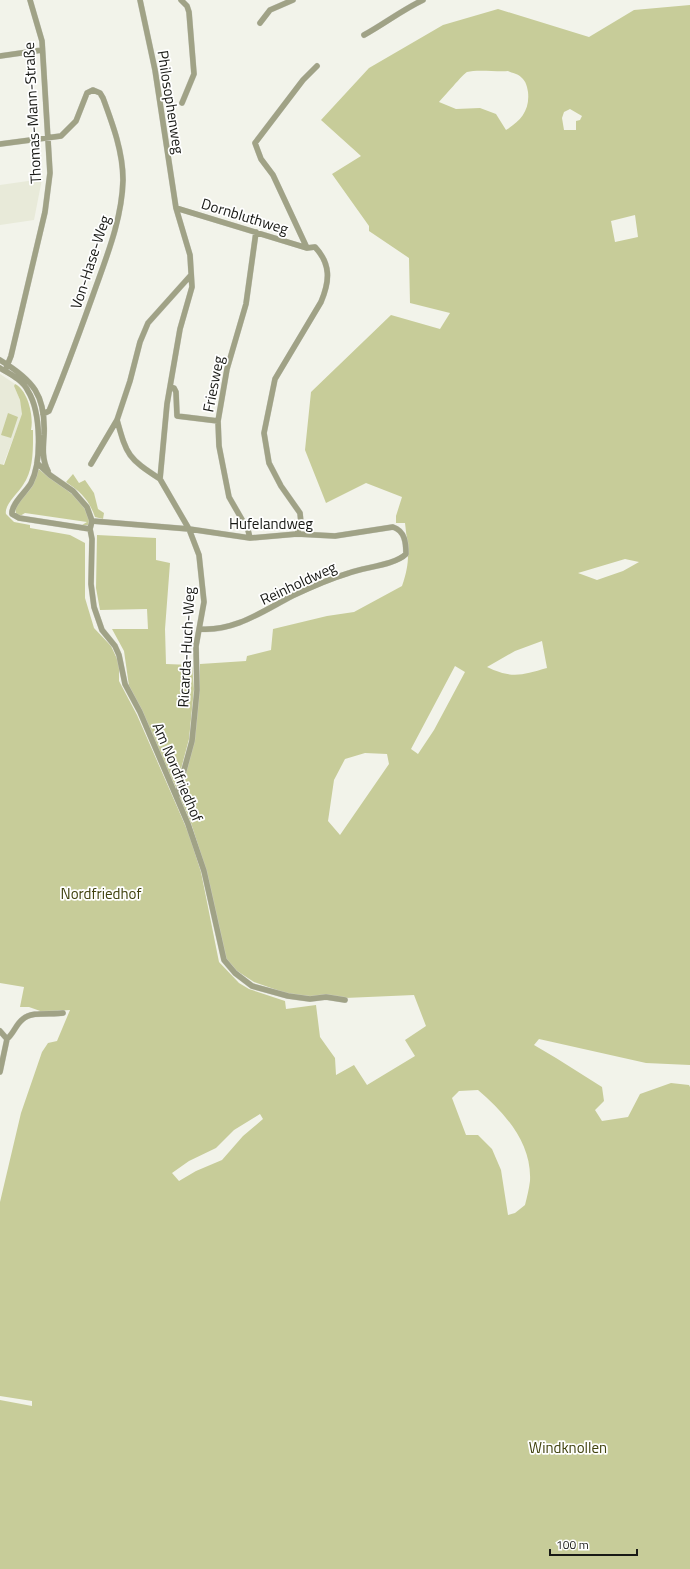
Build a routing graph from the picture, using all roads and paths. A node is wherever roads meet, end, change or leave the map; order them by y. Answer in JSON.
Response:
{"nodes":[{"id":1,"x":30,"y":0,"type":"edge"},
{"id":2,"x":140,"y":0,"type":"edge"},
{"id":3,"x":181,"y":0,"type":"edge"},
{"id":4,"x":293,"y":0,"type":"edge"},
{"id":5,"x":422,"y":0,"type":"edge"},
{"id":6,"x":260,"y":23,"type":"dead end"},
{"id":7,"x":364,"y":35,"type":"dead end"},
{"id":8,"x":42,"y":50,"type":"junction"},
{"id":9,"x":0,"y":56,"type":"edge"},
{"id":10,"x":317,"y":66,"type":"dead end"},
{"id":11,"x":182,"y":103,"type":"dead end"},
{"id":12,"x":49,"y":138,"type":"junction"},
{"id":13,"x":0,"y":144,"type":"edge"},
{"id":14,"x":176,"y":208,"type":"junction"},
{"id":15,"x":256,"y":232,"type":"junction"},
{"id":16,"x":307,"y":248,"type":"junction"},
{"id":17,"x":191,"y":274,"type":"junction"},
{"id":18,"x":0,"y":360,"type":"edge"},
{"id":19,"x":4,"y":368,"type":"edge"},
{"id":20,"x":171,"y":387,"type":"junction"},
{"id":21,"x":43,"y":414,"type":"junction"},
{"id":22,"x":116,"y":420,"type":"junction"},
{"id":23,"x":218,"y":421,"type":"junction"},
{"id":24,"x":37,"y":463,"type":"junction"},
{"id":25,"x":91,"y":464,"type":"dead end"},
{"id":26,"x":50,"y":475,"type":"junction"},
{"id":27,"x":160,"y":479,"type":"junction"},
{"id":28,"x":92,"y":521,"type":"junction"},
{"id":29,"x":90,"y":529,"type":"junction"},
{"id":30,"x":189,"y":530,"type":"junction"},
{"id":31,"x":297,"y":534,"type":"junction"},
{"id":32,"x":250,"y":538,"type":"junction"},
{"id":33,"x":406,"y":554,"type":"joint"},
{"id":34,"x":199,"y":629,"type":"junction"},
{"id":35,"x":177,"y":796,"type":"junction"},
{"id":36,"x":345,"y":1000,"type":"dead end"},
{"id":37,"x":63,"y":1013,"type":"dead end"},
{"id":38,"x":0,"y":1031,"type":"edge"},
{"id":39,"x":7,"y":1039,"type":"junction"},
{"id":40,"x":0,"y":1072,"type":"edge"}],
"edges":[{"from":1,"to":8,"type":"street","name":"Thomas-Mann-Straße"},
{"from":2,"to":14,"type":"street","name":"Philosophenweg"},
{"from":3,"to":11,"type":"street"},
{"from":4,"to":6,"type":"street"},
{"from":5,"to":7,"type":"street"},
{"from":8,"to":9,"type":"street"},
{"from":8,"to":12,"type":"street","name":"Thomas-Mann-Straße"},
{"from":10,"to":16,"type":"street"},
{"from":12,"to":13,"type":"street"},
{"from":12,"to":19,"type":"street","name":"Thomas-Mann-Straße"},
{"from":12,"to":21,"type":"street","name":"Von-Hase-Weg"},
{"from":14,"to":15,"type":"street","name":"Dornbluthweg"},
{"from":14,"to":17,"type":"street"},
{"from":15,"to":16,"type":"street","name":"Dornbluthweg"},
{"from":15,"to":23,"type":"street","name":"Friesweg"},
{"from":16,"to":31,"type":"street","name":"Dornbluthweg"},
{"from":17,"to":20,"type":"street"},
{"from":17,"to":22,"type":"street"},
{"from":18,"to":19,"type":"street"},
{"from":19,"to":21,"type":"street"},
{"from":19,"to":24,"type":"street"},
{"from":20,"to":23,"type":"street"},
{"from":20,"to":27,"type":"street"},
{"from":21,"to":26,"type":"street"},
{"from":22,"to":25,"type":"street"},
{"from":22,"to":27,"type":"street"},
{"from":23,"to":32,"type":"street","name":"Friesweg"},
{"from":24,"to":26,"type":"street"},
{"from":24,"to":29,"type":"street"},
{"from":26,"to":28,"type":"street"},
{"from":27,"to":30,"type":"street","name":"Ricarda-Huch-Weg"},
{"from":28,"to":29,"type":"street"},
{"from":28,"to":30,"type":"street","name":"Hufelandweg"},
{"from":29,"to":35,"type":"street","name":"Am Nordfriedhof"},
{"from":30,"to":32,"type":"street","name":"Hufelandweg"},
{"from":30,"to":34,"type":"street","name":"Ricarda-Huch-Weg"},
{"from":31,"to":32,"type":"street","name":"Hufelandweg"},
{"from":31,"to":33,"type":"street","name":"Hufelandweg"},
{"from":33,"to":34,"type":"street","name":"Reinholdweg"},
{"from":34,"to":35,"type":"street","name":"Ricarda-Huch-Weg"},
{"from":35,"to":36,"type":"street","name":"Am Nordfriedhof"},
{"from":37,"to":39,"type":"street"},
{"from":38,"to":39,"type":"street"},
{"from":39,"to":40,"type":"street"}]}
